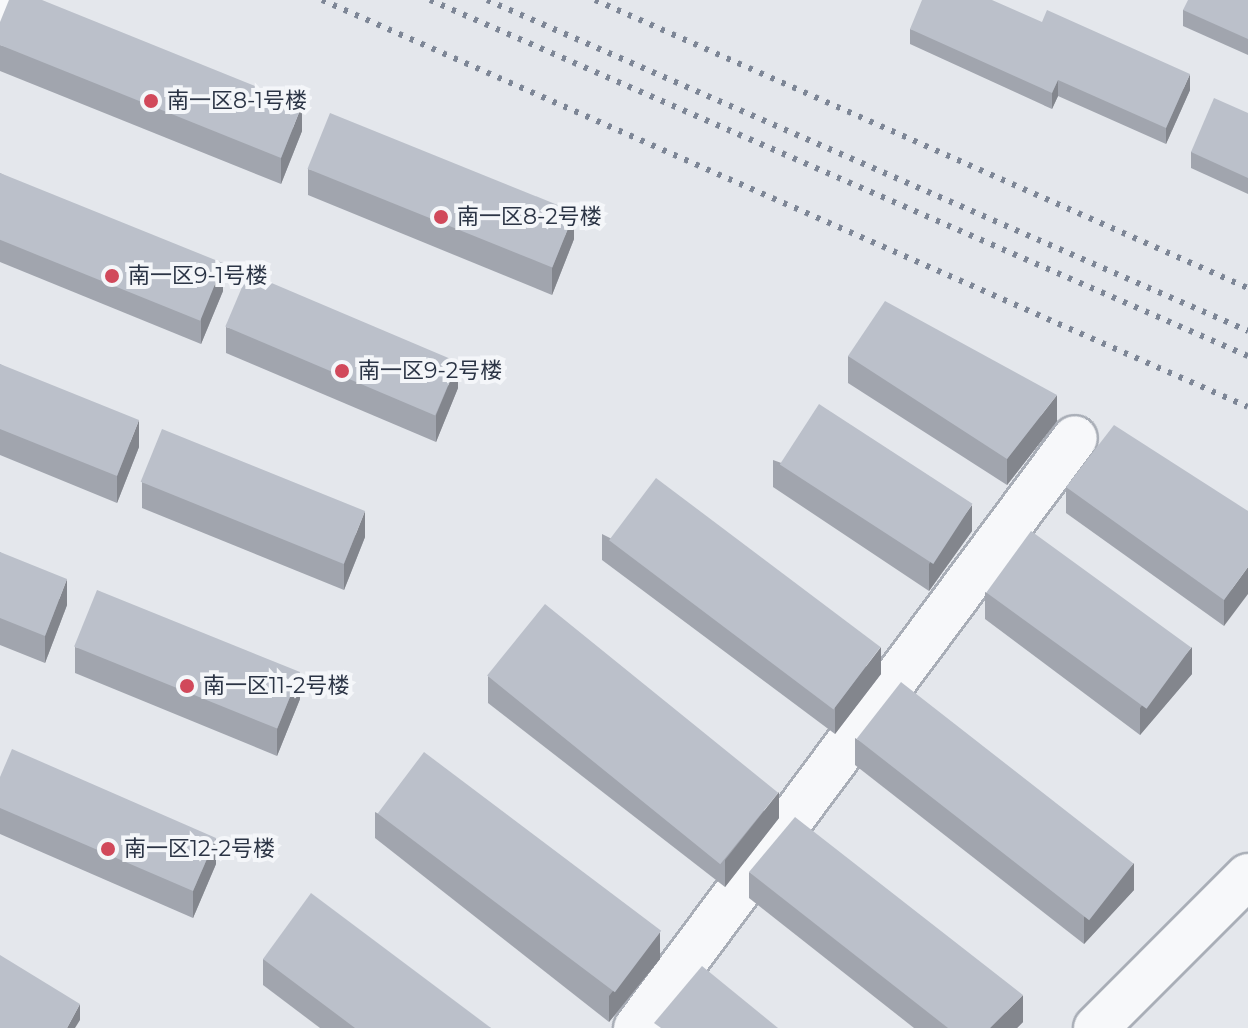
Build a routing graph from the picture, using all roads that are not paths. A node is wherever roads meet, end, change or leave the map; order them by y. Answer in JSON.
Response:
{"nodes":[{"id":1,"x":1075,"y":438,"type":"dead end"},
{"id":2,"x":1248,"y":876,"type":"edge"},
{"id":3,"x":636,"y":1028,"type":"edge"},
{"id":4,"x":1096,"y":1028,"type":"edge"}],
"edges":[{"from":1,"to":3,"type":"street"},
{"from":2,"to":4,"type":"street"}]}
